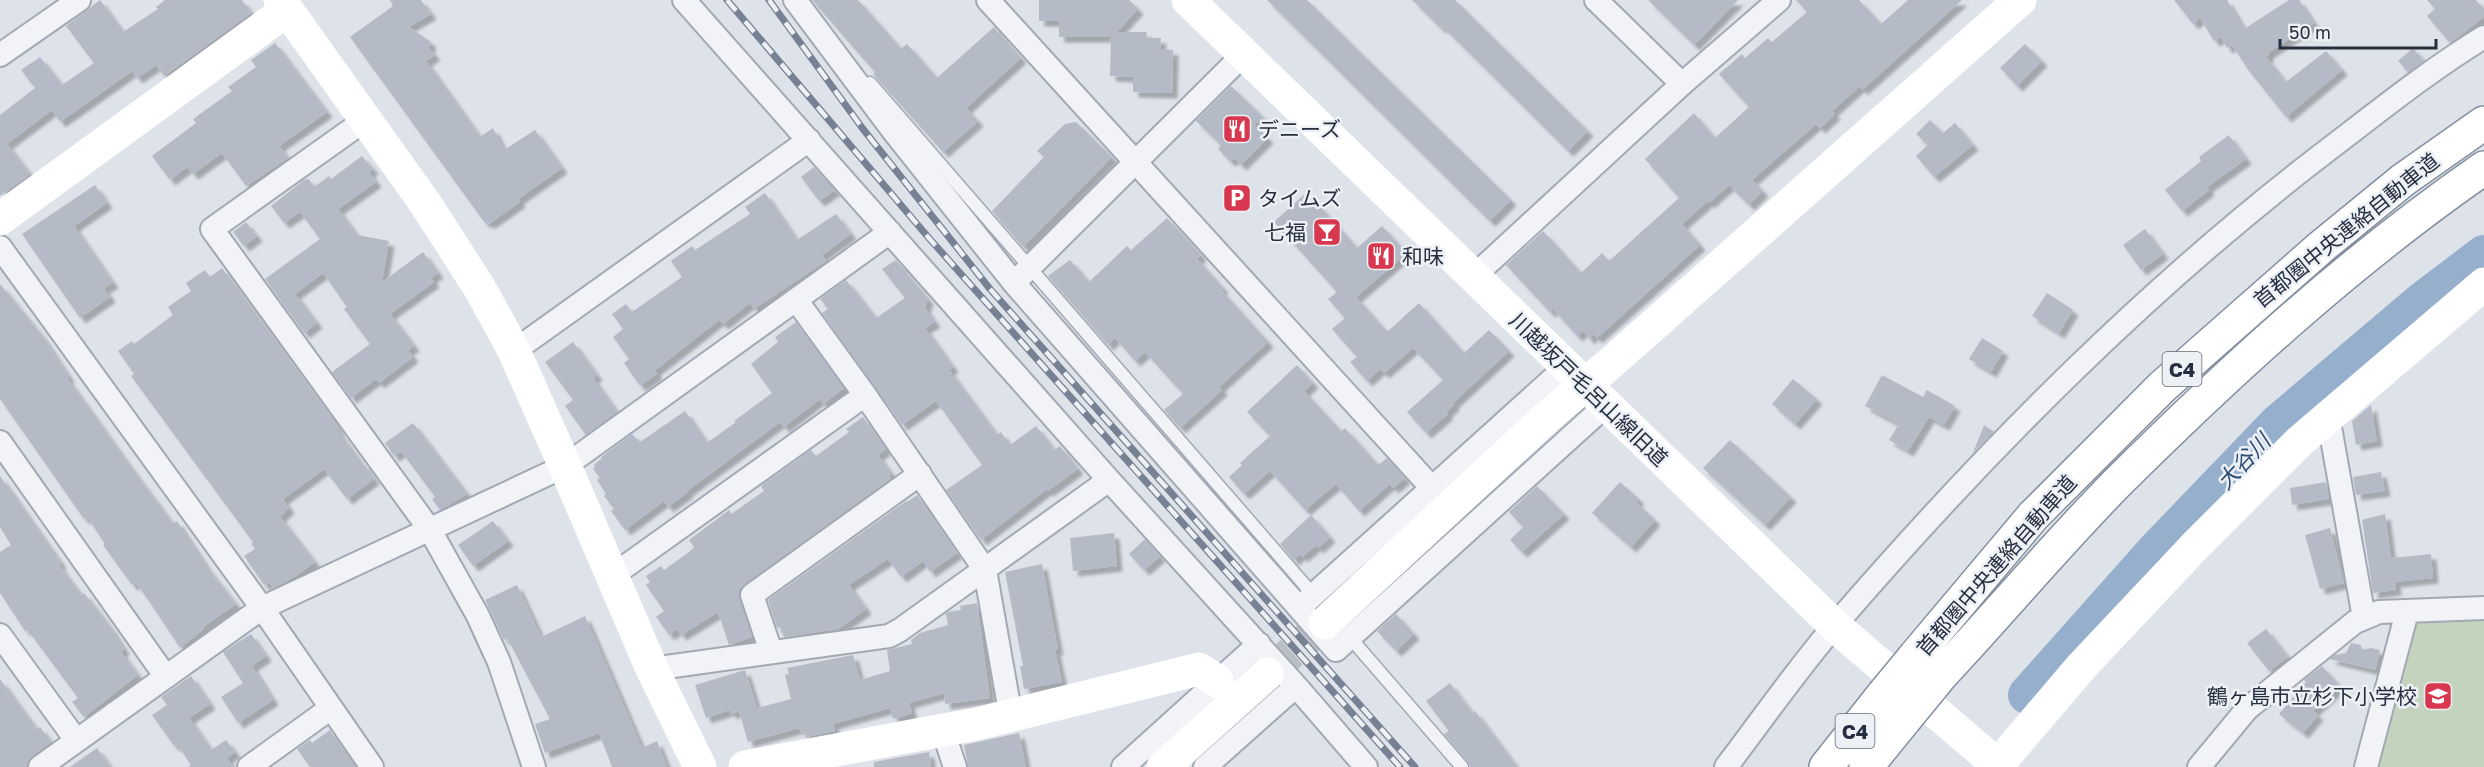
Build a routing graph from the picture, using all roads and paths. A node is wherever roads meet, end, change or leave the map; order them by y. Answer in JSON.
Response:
{"nodes":[{"id":1,"x":684,"y":0,"type":"edge"},
{"id":2,"x":796,"y":0,"type":"edge"},
{"id":3,"x":988,"y":0,"type":"edge"},
{"id":4,"x":1188,"y":0,"type":"edge"},
{"id":5,"x":1596,"y":0,"type":"edge"},
{"id":6,"x":1779,"y":0,"type":"edge"},
{"id":7,"x":76,"y":1,"type":"edge"},
{"id":8,"x":290,"y":3,"type":"edge"},
{"id":9,"x":2010,"y":3,"type":"edge"},
{"id":10,"x":2484,"y":37,"type":"edge"},
{"id":11,"x":1244,"y":54,"type":"junction"},
{"id":12,"x":0,"y":55,"type":"edge"},
{"id":13,"x":1682,"y":84,"type":"junction"},
{"id":14,"x":365,"y":120,"type":"junction"},
{"id":15,"x":2484,"y":123,"type":"edge"},
{"id":16,"x":809,"y":140,"type":"junction"},
{"id":17,"x":1134,"y":162,"type":"junction"},
{"id":18,"x":2484,"y":168,"type":"edge"},
{"id":19,"x":0,"y":219,"type":"edge"},
{"id":20,"x":890,"y":232,"type":"junction"},
{"id":21,"x":0,"y":247,"type":"edge"},
{"id":22,"x":1473,"y":277,"type":"junction"},
{"id":23,"x":1014,"y":283,"type":"junction"},
{"id":24,"x":2484,"y":284,"type":"edge"},
{"id":25,"x":797,"y":301,"type":"junction"},
{"id":26,"x":514,"y":351,"type":"junction"},
{"id":27,"x":1585,"y":386,"type":"junction"},
{"id":28,"x":865,"y":395,"type":"junction"},
{"id":29,"x":2328,"y":416,"type":"junction"},
{"id":30,"x":0,"y":442,"type":"edge"},
{"id":31,"x":565,"y":466,"type":"junction"},
{"id":32,"x":920,"y":474,"type":"junction"},
{"id":33,"x":1109,"y":480,"type":"junction"},
{"id":34,"x":1432,"y":488,"type":"junction"},
{"id":35,"x":430,"y":530,"type":"junction"},
{"id":36,"x":985,"y":570,"type":"junction"},
{"id":37,"x":612,"y":576,"type":"junction"},
{"id":38,"x":262,"y":608,"type":"junction"},
{"id":39,"x":2484,"y":608,"type":"edge"},
{"id":40,"x":2406,"y":612,"type":"junction"},
{"id":41,"x":1312,"y":616,"type":"junction"},
{"id":42,"x":2364,"y":618,"type":"junction"},
{"id":43,"x":1835,"y":626,"type":"junction"},
{"id":44,"x":0,"y":635,"type":"edge"},
{"id":45,"x":771,"y":652,"type":"junction"},
{"id":46,"x":1274,"y":668,"type":"junction"},
{"id":47,"x":652,"y":669,"type":"junction"},
{"id":48,"x":166,"y":677,"type":"junction"},
{"id":49,"x":1217,"y":681,"type":"junction"},
{"id":50,"x":331,"y":708,"type":"junction"},
{"id":51,"x":1011,"y":717,"type":"junction"},
{"id":52,"x":943,"y":731,"type":"junction"},
{"id":53,"x":76,"y":740,"type":"junction"},
{"id":54,"x":1998,"y":766,"type":"edge"},
{"id":55,"x":40,"y":767,"type":"edge"},
{"id":56,"x":249,"y":767,"type":"edge"},
{"id":57,"x":372,"y":767,"type":"edge"},
{"id":58,"x":534,"y":767,"type":"edge"},
{"id":59,"x":700,"y":767,"type":"edge"},
{"id":60,"x":745,"y":767,"type":"edge"},
{"id":61,"x":955,"y":767,"type":"edge"},
{"id":62,"x":1123,"y":767,"type":"edge"},
{"id":63,"x":1163,"y":767,"type":"edge"},
{"id":64,"x":1205,"y":767,"type":"edge"},
{"id":65,"x":1366,"y":767,"type":"edge"},
{"id":66,"x":1462,"y":767,"type":"edge"},
{"id":67,"x":1726,"y":767,"type":"edge"},
{"id":68,"x":1826,"y":767,"type":"edge"},
{"id":69,"x":1866,"y":767,"type":"edge"},
{"id":70,"x":2199,"y":767,"type":"edge"},
{"id":71,"x":2366,"y":767,"type":"edge"}],
"edges":[{"from":1,"to":16,"type":"street"},
{"from":2,"to":23,"type":"street"},
{"from":2,"to":66,"type":"lane"},
{"from":3,"to":17,"type":"street"},
{"from":4,"to":11,"type":"main road","name":"川越坂戸毛呂山線旧道"},
{"from":5,"to":13,"type":"street"},
{"from":6,"to":13,"type":"street"},
{"from":7,"to":12,"type":"street"},
{"from":8,"to":14,"type":"main road"},
{"from":8,"to":19,"type":"main road"},
{"from":9,"to":27,"type":"main road"},
{"from":10,"to":43,"type":"street"},
{"from":11,"to":17,"type":"street"},
{"from":11,"to":22,"type":"main road","name":"川越坂戸毛呂山線旧道"},
{"from":13,"to":22,"type":"street"},
{"from":14,"to":26,"type":"main road"},
{"from":14,"to":35,"type":"street"},
{"from":15,"to":68,"type":"main road","name":"首都圏中央連絡自動車道","number":"C4","bridge":true},
{"from":16,"to":20,"type":"street"},
{"from":16,"to":26,"type":"street"},
{"from":17,"to":23,"type":"street"},
{"from":17,"to":34,"type":"street"},
{"from":18,"to":69,"type":"main road","name":"首都圏中央連絡自動車道","number":"C4","bridge":true},
{"from":20,"to":25,"type":"street"},
{"from":20,"to":33,"type":"street"},
{"from":21,"to":38,"type":"street"},
{"from":22,"to":27,"type":"main road","name":"川越坂戸毛呂山線旧道"},
{"from":23,"to":41,"type":"street"},
{"from":24,"to":29,"type":"main road"},
{"from":25,"to":28,"type":"street"},
{"from":25,"to":31,"type":"street"},
{"from":26,"to":31,"type":"main road"},
{"from":27,"to":34,"type":"street"},
{"from":27,"to":41,"type":"main road"},
{"from":27,"to":43,"type":"main road","name":"川越坂戸毛呂山線旧道"},
{"from":28,"to":32,"type":"street"},
{"from":28,"to":37,"type":"street"},
{"from":29,"to":42,"type":"street"},
{"from":29,"to":54,"type":"main road"},
{"from":30,"to":48,"type":"street"},
{"from":31,"to":35,"type":"street"},
{"from":31,"to":37,"type":"main road"},
{"from":32,"to":36,"type":"street"},
{"from":32,"to":45,"type":"street"},
{"from":33,"to":36,"type":"street"},
{"from":33,"to":46,"type":"street"},
{"from":34,"to":41,"type":"street"},
{"from":35,"to":38,"type":"street"},
{"from":35,"to":58,"type":"street"},
{"from":36,"to":45,"type":"street"},
{"from":36,"to":51,"type":"street"},
{"from":37,"to":47,"type":"main road"},
{"from":38,"to":48,"type":"street"},
{"from":38,"to":50,"type":"street"},
{"from":39,"to":40,"type":"street"},
{"from":40,"to":42,"type":"street"},
{"from":40,"to":71,"type":"street"},
{"from":42,"to":70,"type":"street"},
{"from":43,"to":54,"type":"main road","name":"川越坂戸毛呂山線旧道"},
{"from":43,"to":67,"type":"street"},
{"from":44,"to":53,"type":"street"},
{"from":45,"to":47,"type":"street"},
{"from":46,"to":49,"type":"street"},
{"from":46,"to":63,"type":"main road"},
{"from":46,"to":64,"type":"street"},
{"from":46,"to":65,"type":"street"},
{"from":47,"to":59,"type":"main road"},
{"from":48,"to":53,"type":"street"},
{"from":49,"to":51,"type":"main road"},
{"from":49,"to":62,"type":"street"},
{"from":50,"to":56,"type":"street"},
{"from":50,"to":57,"type":"street"},
{"from":51,"to":52,"type":"main road"},
{"from":52,"to":60,"type":"main road"},
{"from":52,"to":61,"type":"street"},
{"from":53,"to":55,"type":"street"}]}
